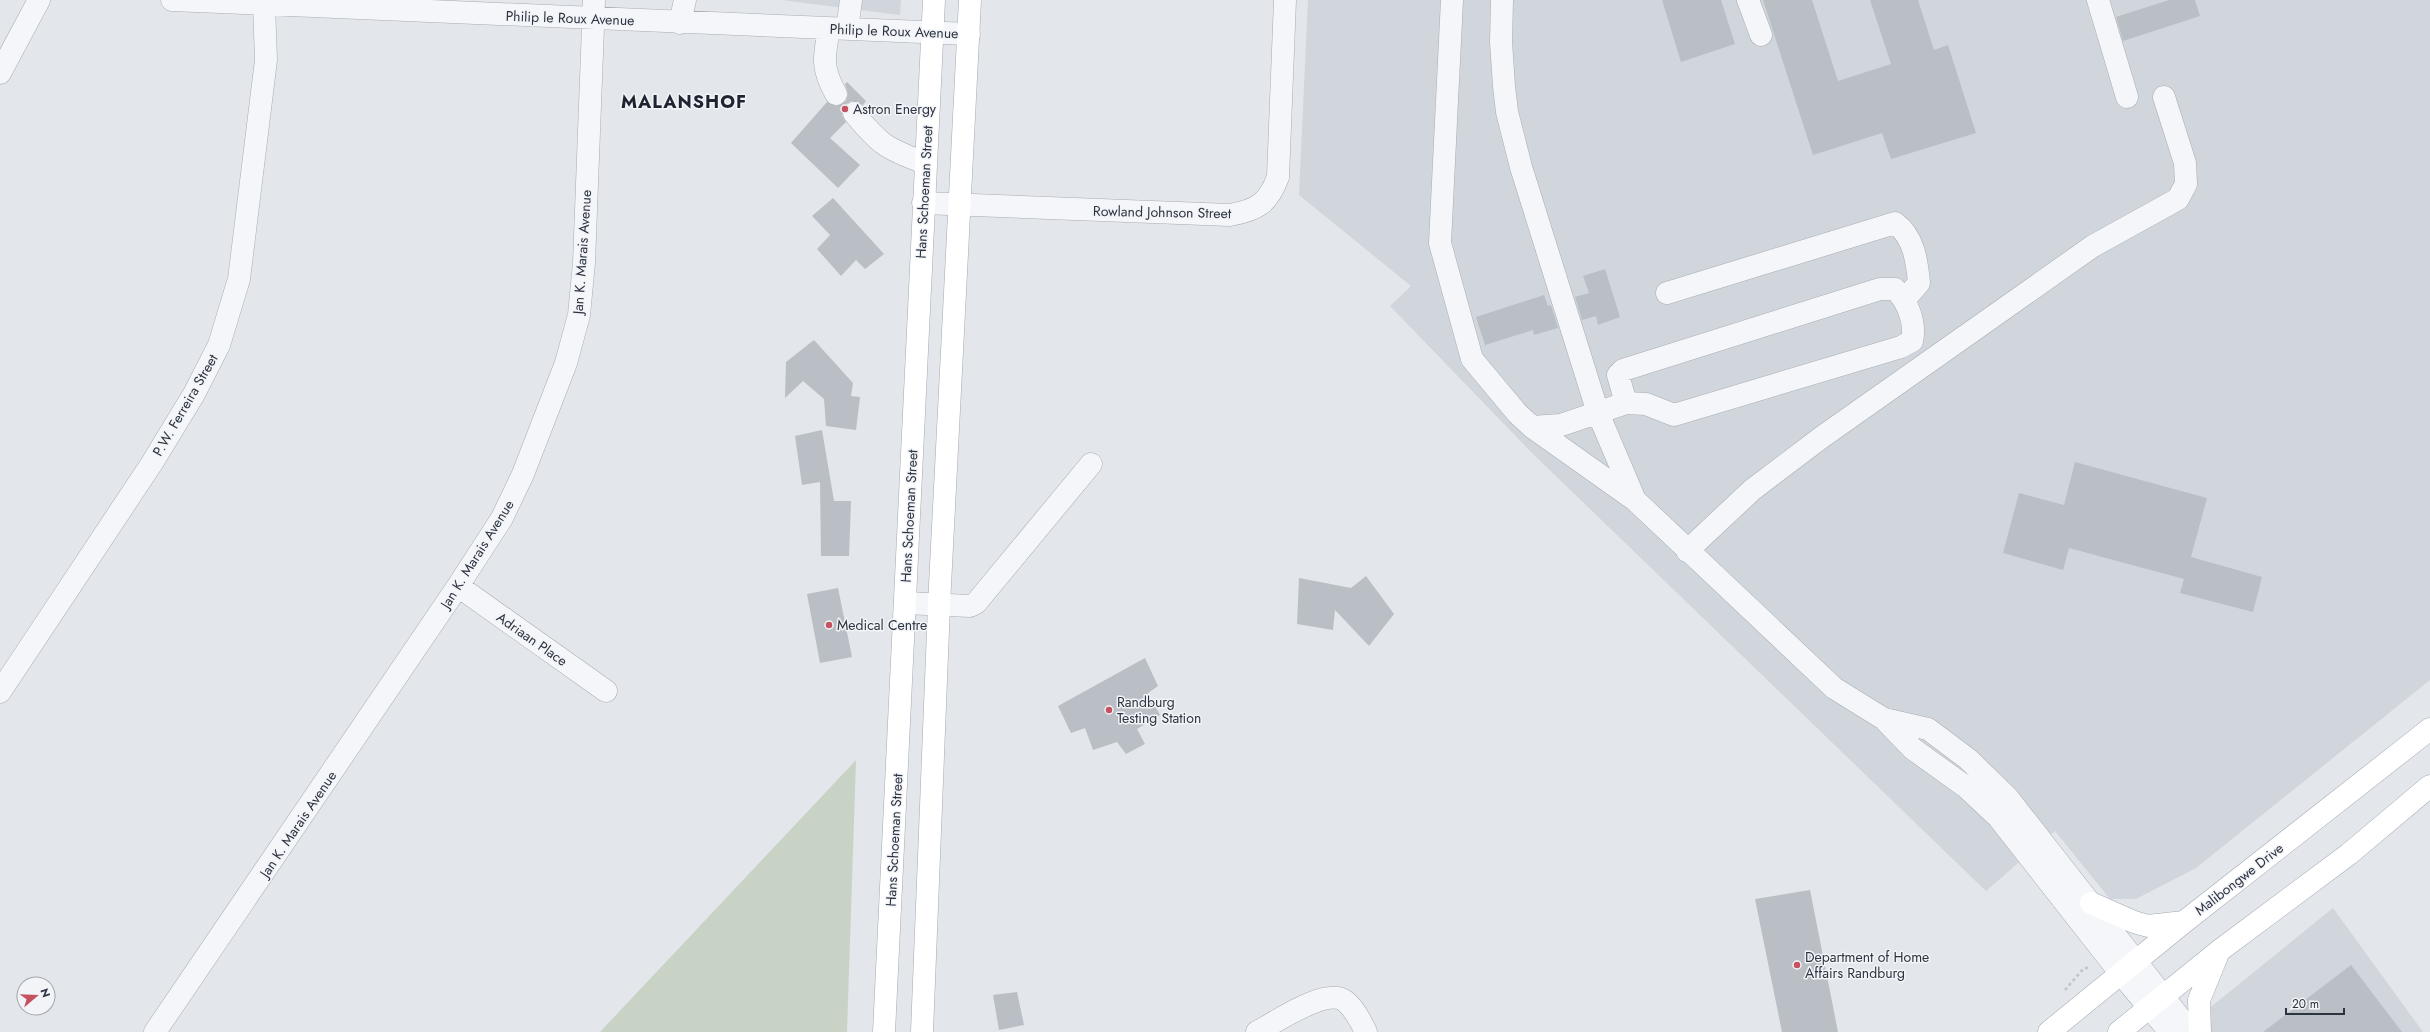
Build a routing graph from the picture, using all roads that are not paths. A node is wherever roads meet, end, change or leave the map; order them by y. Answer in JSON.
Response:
{"nodes":[{"id":1,"x":40,"y":0,"type":"edge"},
{"id":2,"x":172,"y":0,"type":"edge"},
{"id":3,"x":685,"y":0,"type":"edge"},
{"id":4,"x":851,"y":0,"type":"edge"},
{"id":5,"x":934,"y":0,"type":"edge"},
{"id":6,"x":970,"y":0,"type":"edge"},
{"id":7,"x":1285,"y":0,"type":"edge"},
{"id":8,"x":1452,"y":0,"type":"edge"},
{"id":9,"x":1502,"y":0,"type":"edge"},
{"id":10,"x":1748,"y":0,"type":"edge"},
{"id":11,"x":2098,"y":0,"type":"edge"},
{"id":12,"x":264,"y":5,"type":"junction"},
{"id":13,"x":594,"y":10,"type":"edge"},
{"id":14,"x":680,"y":23,"type":"junction"},
{"id":15,"x":838,"y":29,"type":"junction"},
{"id":16,"x":932,"y":33,"type":"junction"},
{"id":17,"x":969,"y":34,"type":"junction"},
{"id":18,"x":1761,"y":35,"type":"dead end"},
{"id":19,"x":0,"y":73,"type":"edge"},
{"id":20,"x":836,"y":94,"type":"dead end"},
{"id":21,"x":2127,"y":97,"type":"dead end"},
{"id":22,"x":2164,"y":97,"type":"dead end"},
{"id":23,"x":854,"y":114,"type":"dead end"},
{"id":24,"x":925,"y":163,"type":"junction"},
{"id":25,"x":923,"y":204,"type":"junction"},
{"id":26,"x":959,"y":206,"type":"junction"},
{"id":27,"x":1667,"y":293,"type":"dead end"},
{"id":28,"x":1905,"y":299,"type":"junction"},
{"id":29,"x":1626,"y":403,"type":"junction"},
{"id":30,"x":1598,"y":413,"type":"junction"},
{"id":31,"x":1532,"y":427,"type":"junction"},
{"id":32,"x":1091,"y":464,"type":"dead end"},
{"id":33,"x":1635,"y":500,"type":"junction"},
{"id":34,"x":1687,"y":551,"type":"junction"},
{"id":35,"x":458,"y":586,"type":"junction"},
{"id":36,"x":905,"y":603,"type":"junction"},
{"id":37,"x":939,"y":605,"type":"junction"},
{"id":38,"x":606,"y":690,"type":"dead end"},
{"id":39,"x":0,"y":692,"type":"edge"},
{"id":40,"x":1884,"y":719,"type":"junction"},
{"id":41,"x":2430,"y":729,"type":"edge"},
{"id":42,"x":2430,"y":786,"type":"edge"},
{"id":43,"x":2090,"y":903,"type":"junction"},
{"id":44,"x":2184,"y":922,"type":"junction"},
{"id":45,"x":2219,"y":951,"type":"junction"},
{"id":46,"x":2129,"y":968,"type":"junction"},
{"id":47,"x":2158,"y":1002,"type":"junction"},
{"id":48,"x":155,"y":1032,"type":"edge"},
{"id":49,"x":884,"y":1032,"type":"edge"},
{"id":50,"x":922,"y":1032,"type":"edge"},
{"id":51,"x":1257,"y":1032,"type":"edge"},
{"id":52,"x":1366,"y":1032,"type":"edge"},
{"id":53,"x":2049,"y":1032,"type":"edge"},
{"id":54,"x":2119,"y":1032,"type":"edge"},
{"id":55,"x":2170,"y":1032,"type":"edge"},
{"id":56,"x":2191,"y":1032,"type":"edge"},
{"id":57,"x":2200,"y":1032,"type":"edge"}],
"edges":[{"from":1,"to":19,"type":"street"},
{"from":2,"to":12,"type":"street","name":"Philip le Roux Avenue"},
{"from":3,"to":14,"type":"street"},
{"from":4,"to":15,"type":"street"},
{"from":5,"to":16,"type":"main road","name":"Hans Schoeman Street"},
{"from":6,"to":17,"type":"main road"},
{"from":7,"to":26,"type":"street","name":"Rowland Johnson Street"},
{"from":8,"to":31,"type":"street"},
{"from":9,"to":30,"type":"street"},
{"from":10,"to":18,"type":"street"},
{"from":11,"to":21,"type":"street"},
{"from":12,"to":13,"type":"street","name":"Philip le Roux Avenue"},
{"from":12,"to":39,"type":"street","name":"P.W. Ferreira Street"},
{"from":13,"to":14,"type":"street","name":"Philip le Roux Avenue"},
{"from":13,"to":35,"type":"street","name":"Jan K. Marais Avenue"},
{"from":14,"to":15,"type":"street","name":"Philip le Roux Avenue"},
{"from":15,"to":16,"type":"street","name":"Philip le Roux Avenue"},
{"from":15,"to":20,"type":"street"},
{"from":16,"to":17,"type":"street","name":"Philip le Roux Avenue"},
{"from":16,"to":24,"type":"main road","name":"Hans Schoeman Street"},
{"from":17,"to":26,"type":"main road"},
{"from":22,"to":34,"type":"street"},
{"from":23,"to":24,"type":"street"},
{"from":24,"to":25,"type":"main road","name":"Hans Schoeman Street"},
{"from":25,"to":26,"type":"street","name":"Rowland Johnson Street"},
{"from":25,"to":36,"type":"main road","name":"Hans Schoeman Street"},
{"from":26,"to":37,"type":"main road"},
{"from":27,"to":28,"type":"street"},
{"from":28,"to":29,"type":"street"},
{"from":28,"to":29,"type":"street"},
{"from":29,"to":30,"type":"street"},
{"from":30,"to":31,"type":"street"},
{"from":30,"to":33,"type":"street"},
{"from":31,"to":33,"type":"street"},
{"from":32,"to":37,"type":"street"},
{"from":33,"to":34,"type":"street"},
{"from":34,"to":40,"type":"street"},
{"from":35,"to":38,"type":"street","name":"Adriaan Place"},
{"from":35,"to":48,"type":"street","name":"Jan K. Marais Avenue"},
{"from":36,"to":37,"type":"street"},
{"from":36,"to":49,"type":"main road","name":"Hans Schoeman Street"},
{"from":37,"to":50,"type":"main road"},
{"from":40,"to":43,"type":"street"},
{"from":40,"to":46,"type":"street"},
{"from":41,"to":44,"type":"main road","name":"Malibongwe Drive"},
{"from":42,"to":45,"type":"main road"},
{"from":43,"to":44,"type":"main road"},
{"from":43,"to":46,"type":"street"},
{"from":44,"to":46,"type":"main road","name":"Malibongwe Drive"},
{"from":45,"to":47,"type":"main road"},
{"from":45,"to":57,"type":"main road"},
{"from":46,"to":47,"type":"street"},
{"from":46,"to":53,"type":"main road","name":"Malibongwe Drive"},
{"from":47,"to":54,"type":"main road"},
{"from":47,"to":55,"type":"street"},
{"from":47,"to":56,"type":"street"},
{"from":51,"to":52,"type":"street"}]}
